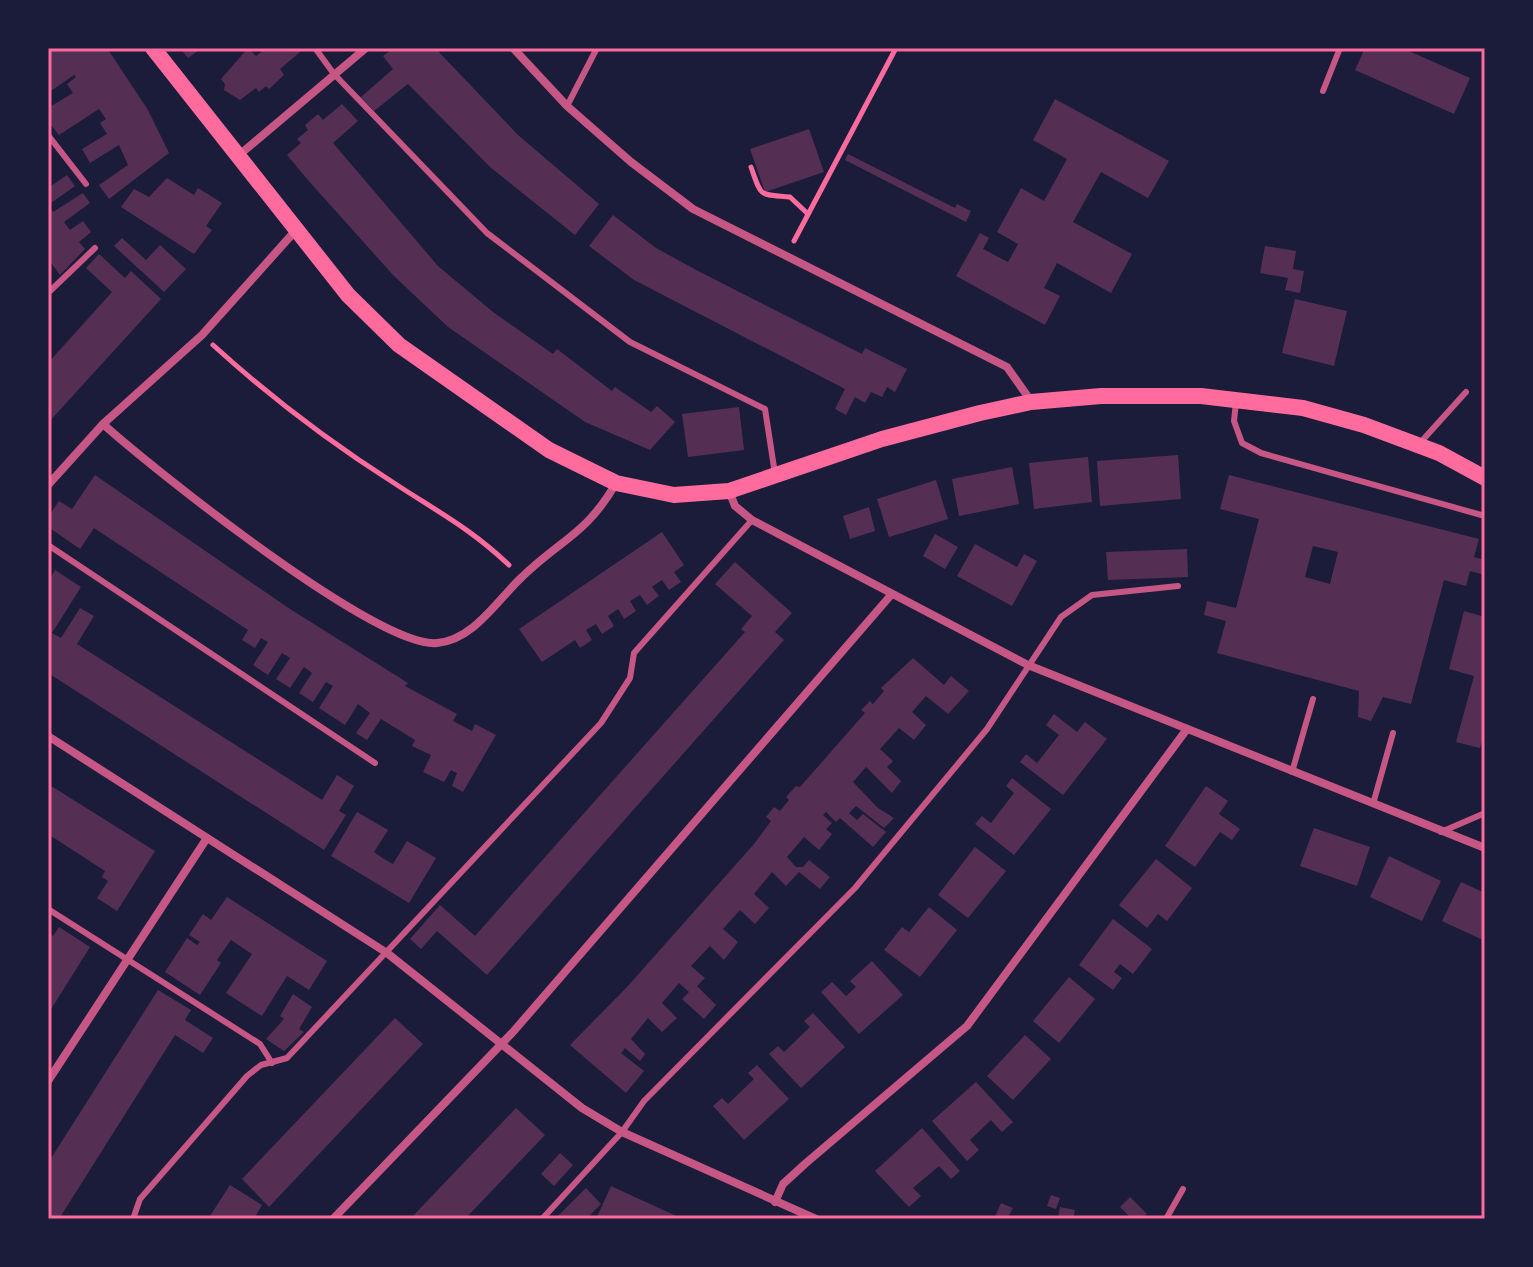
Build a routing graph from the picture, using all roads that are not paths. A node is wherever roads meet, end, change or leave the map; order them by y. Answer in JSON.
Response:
{"nodes":[{"id":1,"x":153,"y":48,"type":"edge"},
{"id":2,"x":315,"y":48,"type":"edge"},
{"id":3,"x":366,"y":48,"type":"edge"},
{"id":4,"x":513,"y":48,"type":"edge"},
{"id":5,"x":597,"y":48,"type":"edge"},
{"id":6,"x":1340,"y":48,"type":"edge"},
{"id":7,"x":334,"y":74,"type":"junction"},
{"id":8,"x":1323,"y":91,"type":"dead end"},
{"id":9,"x":567,"y":106,"type":"junction"},
{"id":10,"x":48,"y":135,"type":"edge"},
{"id":11,"x":238,"y":157,"type":"junction"},
{"id":12,"x":86,"y":184,"type":"dead end"},
{"id":13,"x":296,"y":230,"type":"junction"},
{"id":14,"x":95,"y":248,"type":"dead end"},
{"id":15,"x":48,"y":293,"type":"edge"},
{"id":16,"x":1466,"y":392,"type":"dead end"},
{"id":17,"x":1236,"y":399,"type":"junction"},
{"id":18,"x":1031,"y":402,"type":"junction"},
{"id":19,"x":103,"y":424,"type":"junction"},
{"id":20,"x":1418,"y":446,"type":"junction"},
{"id":21,"x":776,"y":475,"type":"junction"},
{"id":22,"x":1485,"y":478,"type":"edge"},
{"id":23,"x":616,"y":483,"type":"junction"},
{"id":24,"x":48,"y":485,"type":"edge"},
{"id":25,"x":729,"y":491,"type":"junction"},
{"id":26,"x":1485,"y":516,"type":"edge"},
{"id":27,"x":752,"y":520,"type":"junction"},
{"id":28,"x":48,"y":545,"type":"edge"},
{"id":29,"x":1178,"y":586,"type":"dead end"},
{"id":30,"x":891,"y":595,"type":"junction"},
{"id":31,"x":1028,"y":665,"type":"junction"},
{"id":32,"x":1313,"y":699,"type":"dead end"},
{"id":33,"x":1187,"y":729,"type":"junction"},
{"id":34,"x":1393,"y":733,"type":"dead end"},
{"id":35,"x":48,"y":736,"type":"edge"},
{"id":36,"x":375,"y":763,"type":"dead end"},
{"id":37,"x":1292,"y":772,"type":"junction"},
{"id":38,"x":1373,"y":804,"type":"junction"},
{"id":39,"x":1485,"y":813,"type":"edge"},
{"id":40,"x":1441,"y":832,"type":"junction"},
{"id":41,"x":207,"y":838,"type":"junction"},
{"id":42,"x":1485,"y":848,"type":"edge"},
{"id":43,"x":48,"y":909,"type":"edge"},
{"id":44,"x":387,"y":953,"type":"junction"},
{"id":45,"x":127,"y":960,"type":"junction"},
{"id":46,"x":500,"y":1044,"type":"junction"},
{"id":47,"x":272,"y":1063,"type":"junction"},
{"id":48,"x":48,"y":1081,"type":"edge"},
{"id":49,"x":622,"y":1132,"type":"junction"},
{"id":50,"x":1183,"y":1189,"type":"dead end"},
{"id":51,"x":775,"y":1202,"type":"junction"},
{"id":52,"x":133,"y":1219,"type":"edge"},
{"id":53,"x":333,"y":1219,"type":"edge"},
{"id":54,"x":542,"y":1219,"type":"edge"},
{"id":55,"x":816,"y":1219,"type":"edge"},
{"id":56,"x":1166,"y":1219,"type":"edge"}],
"edges":[{"from":1,"to":11,"type":"main road"},
{"from":2,"to":7,"type":"lane"},
{"from":3,"to":7,"type":"street"},
{"from":4,"to":9,"type":"street"},
{"from":5,"to":9,"type":"lane"},
{"from":6,"to":8,"type":"lane"},
{"from":7,"to":11,"type":"street"},
{"from":7,"to":21,"type":"lane"},
{"from":9,"to":18,"type":"street"},
{"from":10,"to":12,"type":"lane"},
{"from":11,"to":13,"type":"main road"},
{"from":13,"to":19,"type":"street"},
{"from":13,"to":23,"type":"main road"},
{"from":14,"to":15,"type":"lane"},
{"from":16,"to":20,"type":"lane"},
{"from":17,"to":18,"type":"main road"},
{"from":17,"to":20,"type":"main road"},
{"from":17,"to":26,"type":"lane"},
{"from":18,"to":21,"type":"main road"},
{"from":19,"to":23,"type":"street"},
{"from":19,"to":24,"type":"street"},
{"from":20,"to":22,"type":"main road"},
{"from":21,"to":25,"type":"main road"},
{"from":23,"to":25,"type":"main road"},
{"from":25,"to":27,"type":"street"},
{"from":27,"to":30,"type":"street"},
{"from":27,"to":44,"type":"lane"},
{"from":28,"to":36,"type":"lane"},
{"from":29,"to":31,"type":"lane"},
{"from":30,"to":31,"type":"street"},
{"from":30,"to":46,"type":"street"},
{"from":31,"to":33,"type":"street"},
{"from":31,"to":49,"type":"lane"},
{"from":32,"to":37,"type":"lane"},
{"from":33,"to":37,"type":"street"},
{"from":33,"to":51,"type":"street"},
{"from":34,"to":38,"type":"lane"},
{"from":35,"to":41,"type":"street"},
{"from":37,"to":38,"type":"street"},
{"from":38,"to":40,"type":"street"},
{"from":39,"to":40,"type":"lane"},
{"from":40,"to":42,"type":"street"},
{"from":41,"to":44,"type":"street"},
{"from":41,"to":45,"type":"street"},
{"from":43,"to":45,"type":"lane"},
{"from":44,"to":46,"type":"street"},
{"from":44,"to":47,"type":"lane"},
{"from":45,"to":47,"type":"lane"},
{"from":45,"to":48,"type":"street"},
{"from":46,"to":49,"type":"street"},
{"from":46,"to":53,"type":"street"},
{"from":47,"to":52,"type":"lane"},
{"from":49,"to":51,"type":"street"},
{"from":49,"to":54,"type":"lane"},
{"from":50,"to":56,"type":"lane"},
{"from":51,"to":55,"type":"street"}]}
